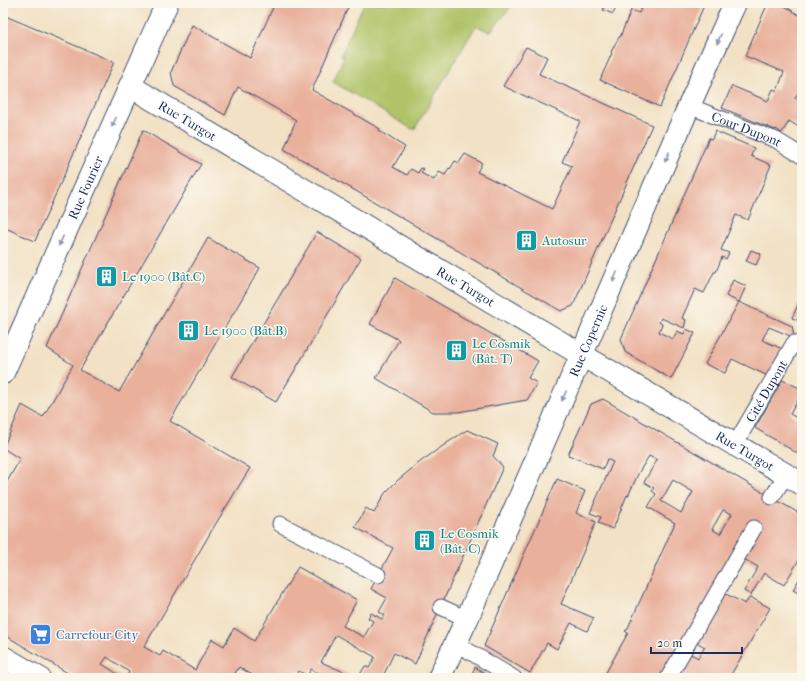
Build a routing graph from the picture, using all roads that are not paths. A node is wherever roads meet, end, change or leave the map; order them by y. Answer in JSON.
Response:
{"nodes":[{"id":1,"x":168,"y":3,"type":"edge"},
{"id":2,"x":735,"y":3,"type":"edge"},
{"id":3,"x":130,"y":86,"type":"junction"},
{"id":4,"x":688,"y":106,"type":"junction"},
{"id":5,"x":802,"y":156,"type":"edge"},
{"id":6,"x":802,"y":347,"type":"edge"},
{"id":7,"x":582,"y":355,"type":"junction"},
{"id":8,"x":3,"y":373,"type":"edge"},
{"id":9,"x":734,"y":446,"type":"junction"},
{"id":10,"x":794,"y":480,"type":"edge"},
{"id":11,"x":772,"y":497,"type":"dead end"},
{"id":12,"x":280,"y":524,"type":"dead end"},
{"id":13,"x":754,"y":528,"type":"dead end"},
{"id":14,"x":378,"y":575,"type":"dead end"},
{"id":15,"x":441,"y":607,"type":"dead end"},
{"id":16,"x":467,"y":619,"type":"junction"},
{"id":17,"x":455,"y":644,"type":"junction"},
{"id":18,"x":3,"y":657,"type":"edge"},
{"id":19,"x":27,"y":675,"type":"edge"},
{"id":20,"x":439,"y":678,"type":"edge"},
{"id":21,"x":514,"y":678,"type":"edge"},
{"id":22,"x":668,"y":678,"type":"edge"}],
"edges":[{"from":1,"to":3,"type":"street","name":"Rue Fourier"},
{"from":2,"to":4,"type":"street","name":"Rue Copernic","one_way":true},
{"from":3,"to":7,"type":"street","name":"Rue Turgot"},
{"from":3,"to":8,"type":"street","name":"Rue Fourier","one_way":true},
{"from":4,"to":5,"type":"lane","name":"Cour Dupont"},
{"from":4,"to":7,"type":"street","name":"Rue Copernic","one_way":true},
{"from":6,"to":9,"type":"lane","name":"Cité Dupont"},
{"from":7,"to":9,"type":"street","name":"Rue Turgot"},
{"from":7,"to":16,"type":"street","name":"Rue Copernic","one_way":true},
{"from":9,"to":10,"type":"street","name":"Rue Turgot"},
{"from":10,"to":11,"type":"lane"},
{"from":12,"to":14,"type":"lane"},
{"from":13,"to":22,"type":"lane"},
{"from":15,"to":16,"type":"lane"},
{"from":16,"to":17,"type":"street","name":"Rue Copernic"},
{"from":17,"to":20,"type":"street","name":"Rue Copernic"},
{"from":17,"to":21,"type":"lane"},
{"from":18,"to":19,"type":"street"}]}
